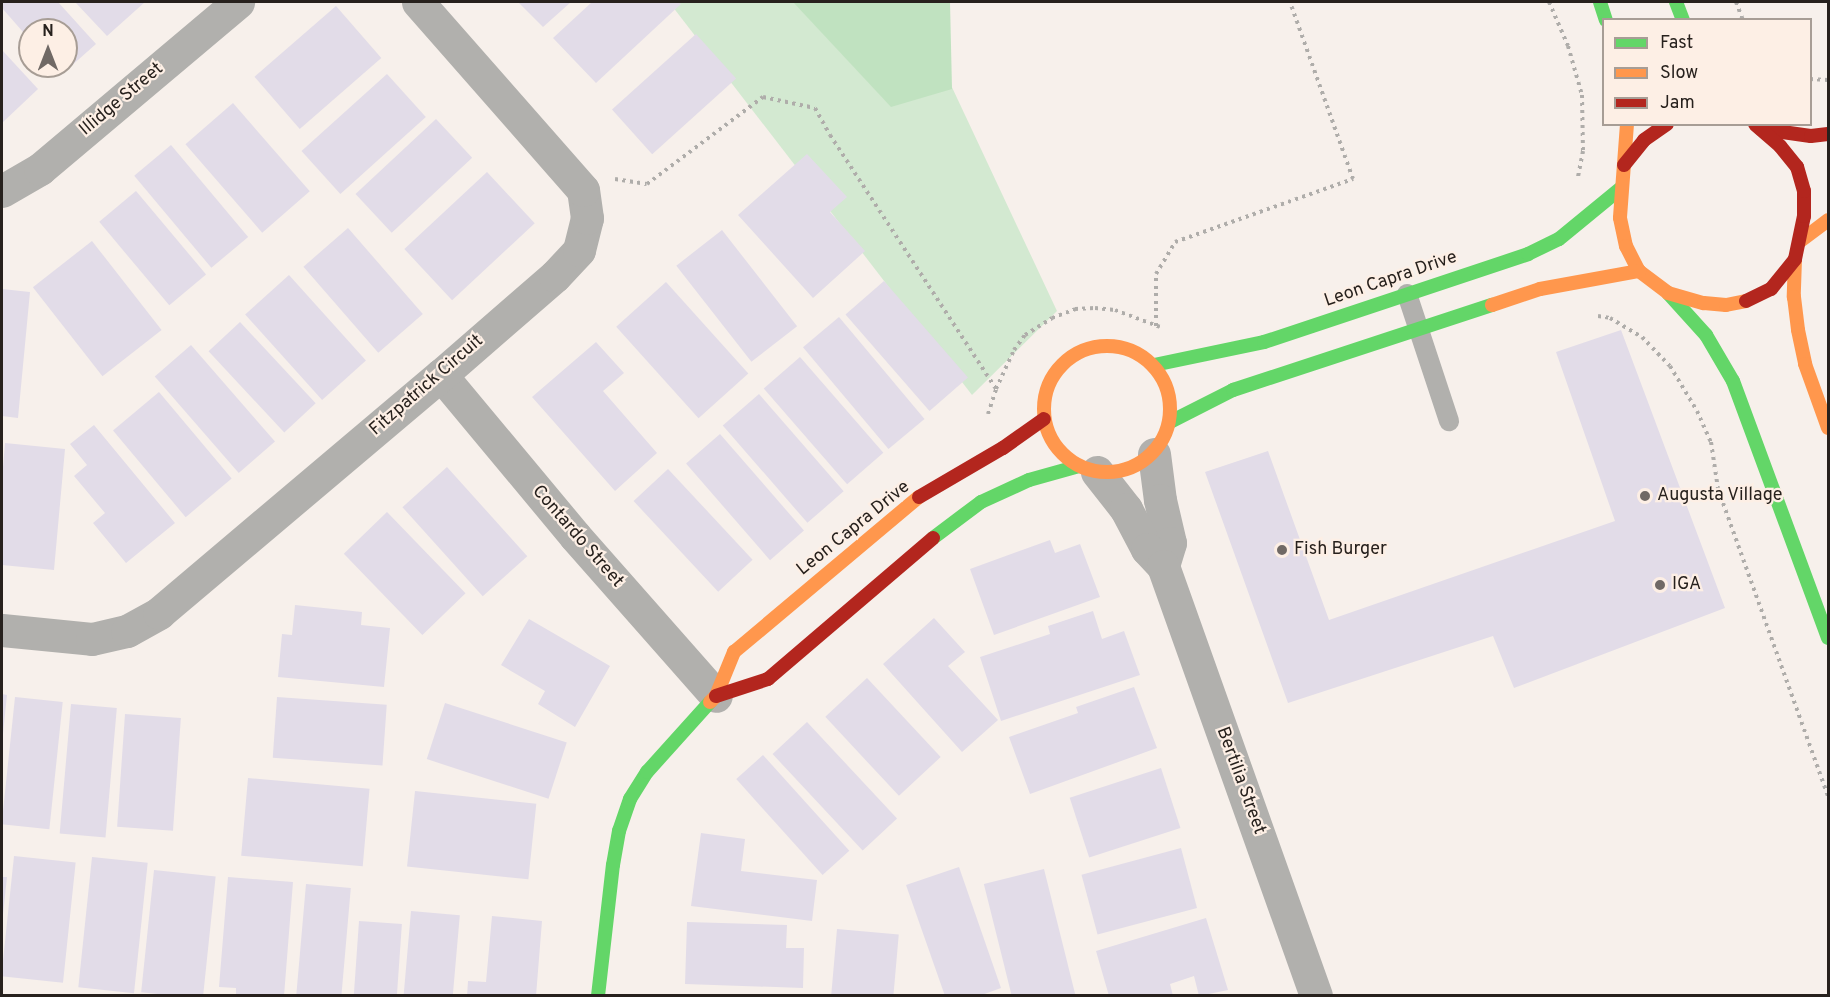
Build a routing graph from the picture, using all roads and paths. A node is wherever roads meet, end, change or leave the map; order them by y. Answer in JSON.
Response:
{"nodes":[{"id":1,"x":238,"y":2,"type":"edge"},
{"id":2,"x":418,"y":2,"type":"edge"},
{"id":3,"x":1290,"y":2,"type":"edge"},
{"id":4,"x":1549,"y":2,"type":"edge"},
{"id":5,"x":1600,"y":2,"type":"edge"},
{"id":6,"x":1676,"y":2,"type":"edge"},
{"id":7,"x":1736,"y":2,"type":"edge"},
{"id":8,"x":1605,"y":18,"type":"edge"},
{"id":9,"x":1682,"y":18,"type":"edge"},
{"id":10,"x":1742,"y":18,"type":"edge"},
{"id":11,"x":1812,"y":79,"type":"edge"},
{"id":12,"x":1828,"y":80,"type":"edge"},
{"id":13,"x":1627,"y":126,"type":"edge"},
{"id":14,"x":1664,"y":126,"type":"edge"},
{"id":15,"x":1758,"y":127,"type":"edge"},
{"id":16,"x":1828,"y":134,"type":"edge"},
{"id":17,"x":1624,"y":165,"type":"junction"},
{"id":18,"x":1577,"y":182,"type":"dead end"},
{"id":19,"x":1621,"y":188,"type":"junction"},
{"id":20,"x":584,"y":190,"type":"junction"},
{"id":21,"x":2,"y":191,"type":"edge"},
{"id":22,"x":1828,"y":220,"type":"edge"},
{"id":23,"x":1799,"y":242,"type":"junction"},
{"id":24,"x":1795,"y":259,"type":"junction"},
{"id":25,"x":1640,"y":271,"type":"junction"},
{"id":26,"x":1668,"y":293,"type":"junction"},
{"id":27,"x":1407,"y":294,"type":"junction"},
{"id":28,"x":1590,"y":314,"type":"dead end"},
{"id":29,"x":1156,"y":326,"type":"dead end"},
{"id":30,"x":1419,"y":329,"type":"junction"},
{"id":31,"x":1154,"y":365,"type":"junction"},
{"id":32,"x":441,"y":375,"type":"junction"},
{"id":33,"x":996,"y":389,"type":"dead end"},
{"id":34,"x":1044,"y":418,"type":"junction"},
{"id":35,"x":1449,"y":421,"type":"dead end"},
{"id":36,"x":1170,"y":422,"type":"junction"},
{"id":37,"x":1828,"y":428,"type":"edge"},
{"id":38,"x":1154,"y":454,"type":"junction"},
{"id":39,"x":1088,"y":469,"type":"junction"},
{"id":40,"x":1163,"y":566,"type":"junction"},
{"id":41,"x":2,"y":630,"type":"edge"},
{"id":42,"x":1828,"y":638,"type":"edge"},
{"id":43,"x":716,"y":696,"type":"junction"},
{"id":44,"x":1828,"y":797,"type":"edge"},
{"id":45,"x":597,"y":996,"type":"edge"},
{"id":46,"x":1316,"y":996,"type":"edge"}],
"edges":[{"from":1,"to":21,"type":"street","name":"Illidge Street"},
{"from":2,"to":20,"type":"street"},
{"from":3,"to":29,"type":"path"},
{"from":4,"to":18,"type":"path"},
{"from":5,"to":8,"type":"street"},
{"from":6,"to":9,"type":"street"},
{"from":7,"to":10,"type":"path"},
{"from":11,"to":12,"type":"path"},
{"from":13,"to":17,"type":"street"},
{"from":14,"to":17,"type":"street"},
{"from":15,"to":16,"type":"street"},
{"from":15,"to":23,"type":"street"},
{"from":17,"to":19,"type":"street"},
{"from":19,"to":25,"type":"street"},
{"from":19,"to":27,"type":"street","name":"Leon Capra Drive"},
{"from":20,"to":32,"type":"street","name":"Fitzpatrick Circuit"},
{"from":20,"to":33,"type":"path"},
{"from":22,"to":23,"type":"street"},
{"from":23,"to":24,"type":"street"},
{"from":24,"to":26,"type":"street"},
{"from":24,"to":37,"type":"street"},
{"from":25,"to":26,"type":"street"},
{"from":25,"to":30,"type":"street"},
{"from":26,"to":42,"type":"street"},
{"from":27,"to":30,"type":"lane"},
{"from":27,"to":31,"type":"street","name":"Leon Capra Drive"},
{"from":28,"to":44,"type":"path"},
{"from":30,"to":35,"type":"lane"},
{"from":30,"to":36,"type":"street"},
{"from":31,"to":34,"type":"street"},
{"from":31,"to":36,"type":"street"},
{"from":32,"to":41,"type":"street","name":"Fitzpatrick Circuit"},
{"from":32,"to":43,"type":"street","name":"Contardo Street"},
{"from":34,"to":39,"type":"street"},
{"from":34,"to":43,"type":"street","name":"Leon Capra Drive"},
{"from":36,"to":38,"type":"street"},
{"from":38,"to":39,"type":"street"},
{"from":38,"to":40,"type":"street"},
{"from":39,"to":40,"type":"street","name":"Bertilia Street"},
{"from":39,"to":43,"type":"street","name":"Leon Capra Drive"},
{"from":40,"to":46,"type":"street","name":"Bertilia Street"},
{"from":43,"to":45,"type":"street","name":"Leon Capra Drive"}]}
